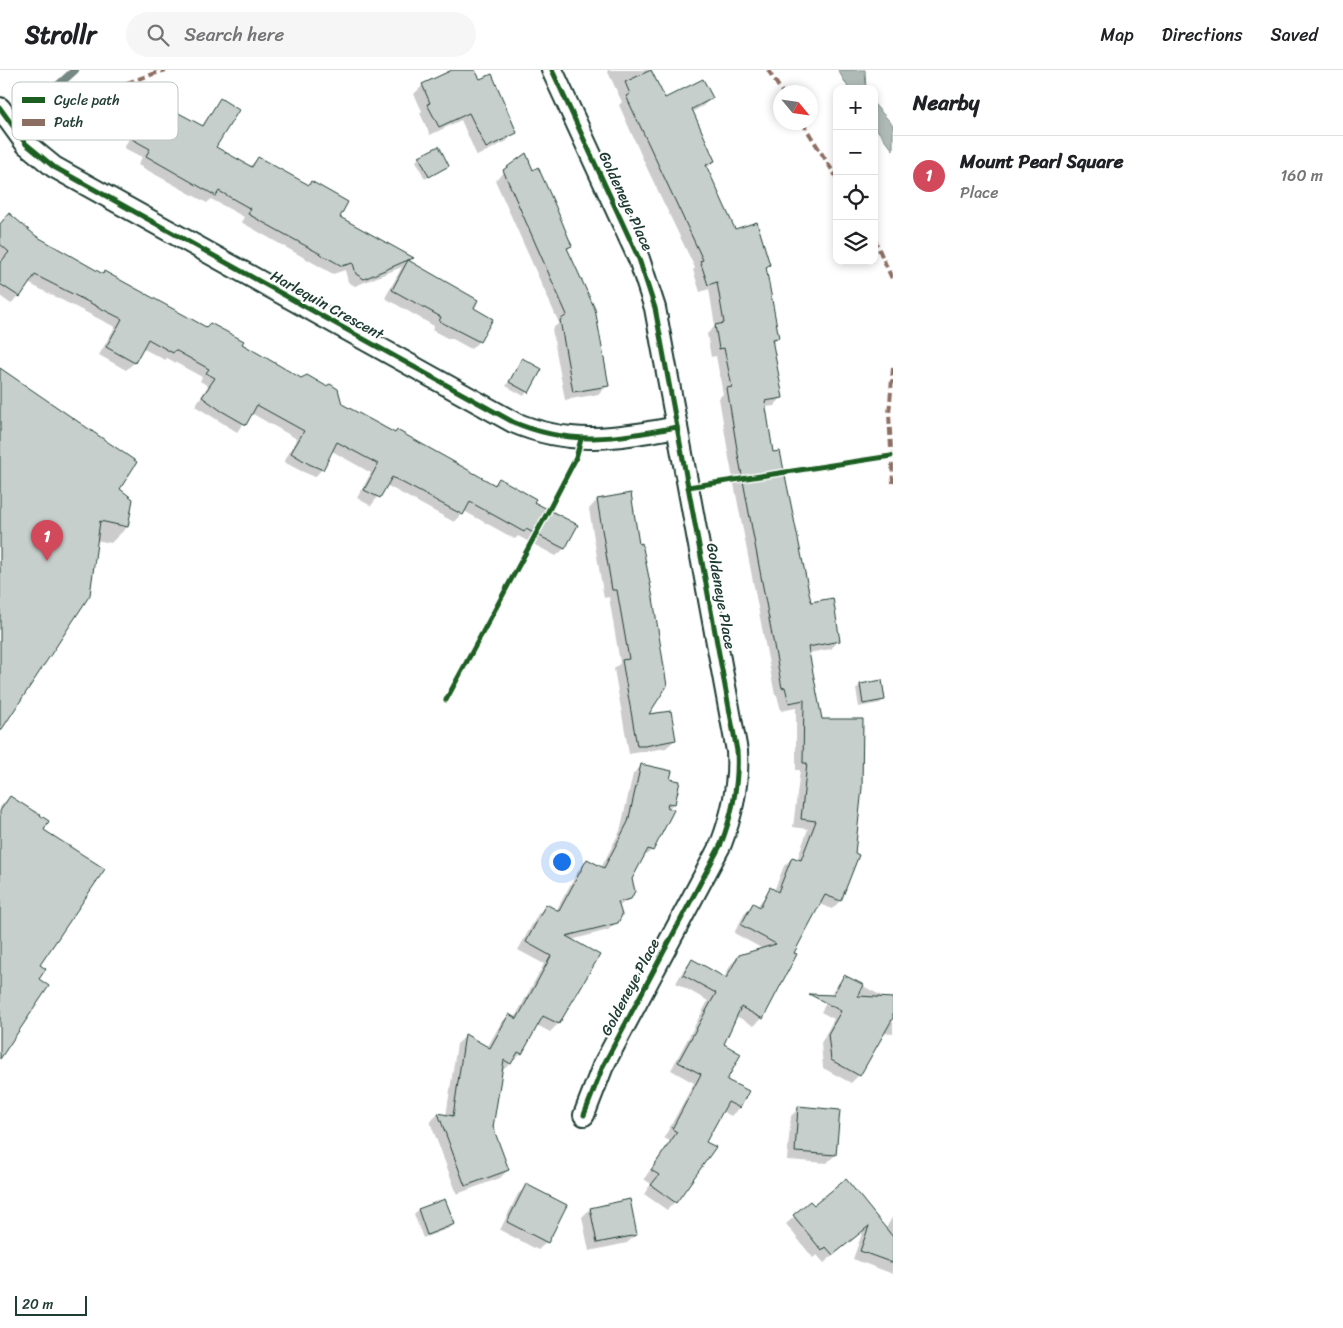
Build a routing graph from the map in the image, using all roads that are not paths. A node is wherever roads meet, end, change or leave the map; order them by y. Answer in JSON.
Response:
{"nodes":[{"id":1,"x":552,"y":70,"type":"edge"},
{"id":2,"x":0,"y":108,"type":"edge"},
{"id":3,"x":12,"y":125,"type":"edge"},
{"id":4,"x":23,"y":140,"type":"edge"},
{"id":5,"x":677,"y":427,"type":"junction"},
{"id":6,"x":584,"y":1115,"type":"dead end"}],
"edges":[{"from":1,"to":5,"type":"street","name":"Goldeneye Place"},
{"from":2,"to":3,"type":"street","name":"Harlequin Crescent"},
{"from":4,"to":5,"type":"street","name":"Harlequin Crescent"},
{"from":5,"to":6,"type":"street","name":"Goldeneye Place"}]}
